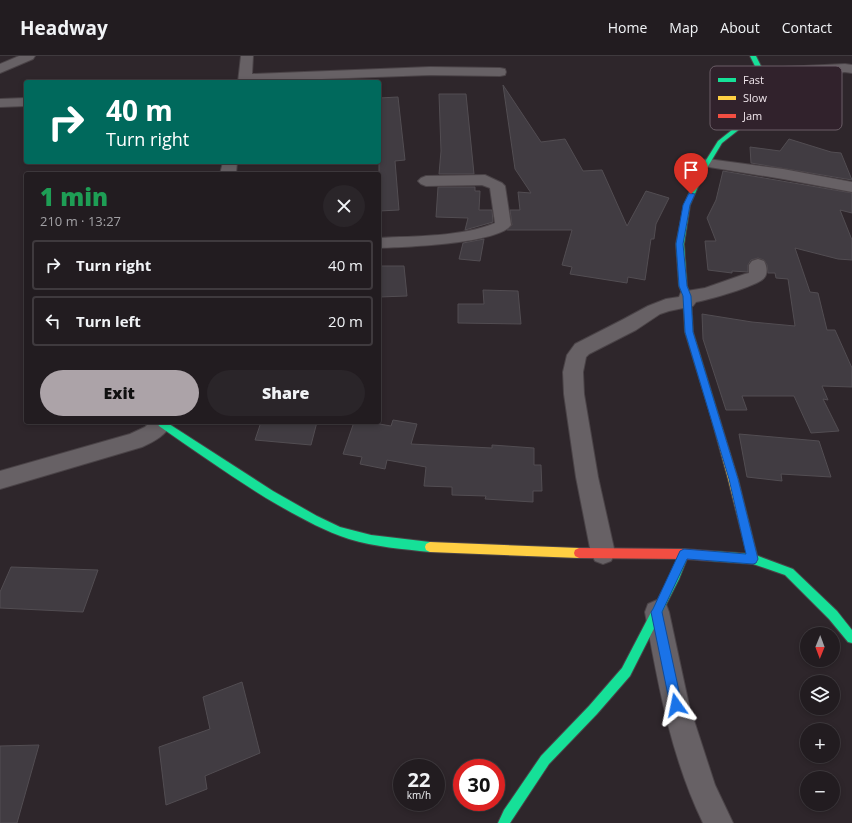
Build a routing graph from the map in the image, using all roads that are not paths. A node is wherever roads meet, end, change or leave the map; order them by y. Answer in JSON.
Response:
{"nodes":[{"id":1,"x":29,"y":56,"type":"edge"},
{"id":2,"x":247,"y":56,"type":"edge"},
{"id":3,"x":753,"y":56,"type":"edge"},
{"id":4,"x":759,"y":66,"type":"edge"},
{"id":5,"x":842,"y":68,"type":"edge"},
{"id":6,"x":0,"y":69,"type":"edge"},
{"id":7,"x":852,"y":69,"type":"edge"},
{"id":8,"x":500,"y":72,"type":"dead end"},
{"id":9,"x":246,"y":80,"type":"edge"},
{"id":10,"x":24,"y":102,"type":"edge"},
{"id":11,"x":0,"y":103,"type":"edge"},
{"id":12,"x":736,"y":130,"type":"edge"},
{"id":13,"x":708,"y":163,"type":"junction"},
{"id":14,"x":426,"y":181,"type":"dead end"},
{"id":15,"x":852,"y":187,"type":"edge"},
{"id":16,"x":381,"y":244,"type":"edge"},
{"id":17,"x":758,"y":266,"type":"dead end"},
{"id":18,"x":687,"y":299,"type":"junction"},
{"id":19,"x":161,"y":424,"type":"edge"},
{"id":20,"x":163,"y":424,"type":"edge"},
{"id":21,"x":0,"y":480,"type":"edge"},
{"id":22,"x":603,"y":553,"type":"junction"},
{"id":23,"x":684,"y":554,"type":"junction"},
{"id":24,"x":753,"y":559,"type":"junction"},
{"id":25,"x":657,"y":612,"type":"junction"},
{"id":26,"x":852,"y":638,"type":"edge"},
{"id":27,"x":504,"y":823,"type":"edge"},
{"id":28,"x":718,"y":823,"type":"edge"}],
"edges":[{"from":1,"to":6,"type":"street"},
{"from":2,"to":9,"type":"street"},
{"from":3,"to":4,"type":"street"},
{"from":5,"to":7,"type":"street"},
{"from":8,"to":9,"type":"street"},
{"from":10,"to":11,"type":"street"},
{"from":12,"to":13,"type":"street"},
{"from":13,"to":15,"type":"street"},
{"from":13,"to":18,"type":"street"},
{"from":14,"to":16,"type":"street"},
{"from":17,"to":18,"type":"street"},
{"from":18,"to":22,"type":"street"},
{"from":18,"to":24,"type":"street"},
{"from":19,"to":21,"type":"street"},
{"from":20,"to":22,"type":"street"},
{"from":22,"to":23,"type":"street"},
{"from":23,"to":24,"type":"street"},
{"from":23,"to":25,"type":"street"},
{"from":24,"to":26,"type":"street"},
{"from":25,"to":27,"type":"street"},
{"from":25,"to":28,"type":"street"}]}
